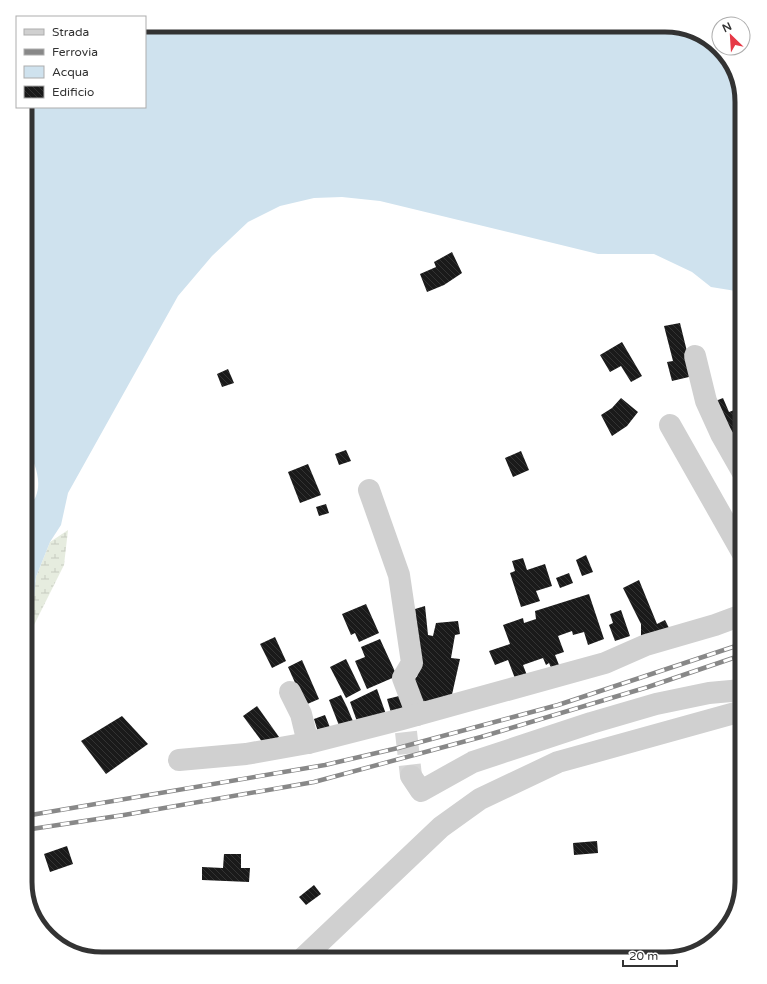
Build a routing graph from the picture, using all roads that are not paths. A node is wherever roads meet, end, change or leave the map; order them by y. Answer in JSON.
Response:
{"nodes":[{"id":1,"x":695,"y":356,"type":"dead end"},
{"id":2,"x":670,"y":425,"type":"dead end"},
{"id":3,"x":735,"y":459,"type":"edge"},
{"id":4,"x":368,"y":490,"type":"dead end"},
{"id":5,"x":735,"y":540,"type":"edge"},
{"id":6,"x":735,"y":618,"type":"edge"},
{"id":7,"x":735,"y":691,"type":"edge"},
{"id":8,"x":290,"y":692,"type":"dead end"},
{"id":9,"x":735,"y":713,"type":"edge"},
{"id":10,"x":408,"y":722,"type":"junction"},
{"id":11,"x":308,"y":743,"type":"junction"},
{"id":12,"x":179,"y":760,"type":"dead end"},
{"id":13,"x":411,"y":776,"type":"tunnel mouth"},
{"id":14,"x":309,"y":952,"type":"edge"}],
"edges":[{"from":1,"to":3,"type":"street"},
{"from":2,"to":5,"type":"street"},
{"from":4,"to":10,"type":"street"},
{"from":6,"to":10,"type":"street"},
{"from":7,"to":13,"type":"street"},
{"from":8,"to":11,"type":"street"},
{"from":9,"to":14,"type":"street"},
{"from":10,"to":11,"type":"street"},
{"from":11,"to":12,"type":"street"}]}
